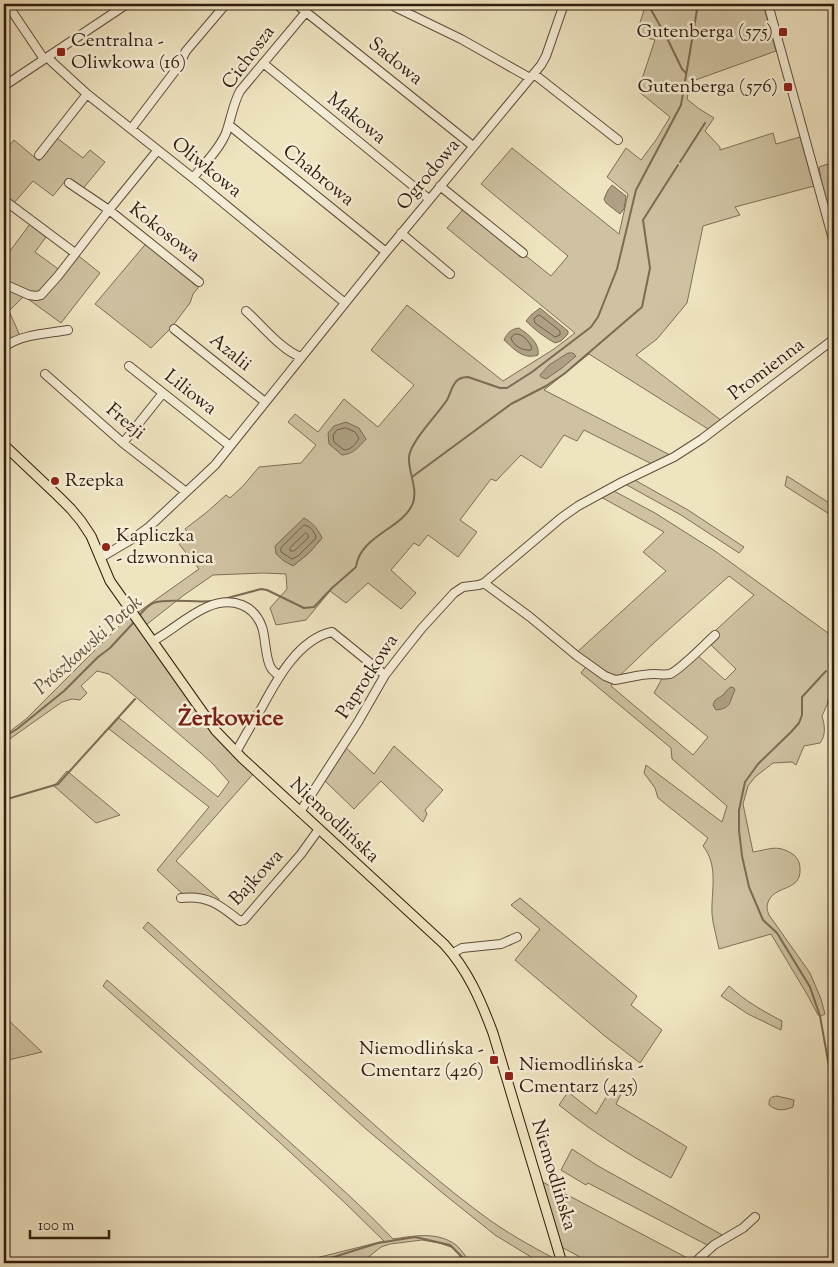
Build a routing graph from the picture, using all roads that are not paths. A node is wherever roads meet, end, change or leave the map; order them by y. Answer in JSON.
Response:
{"nodes":[{"id":1,"x":7,"y":4,"type":"edge"},
{"id":2,"x":128,"y":4,"type":"edge"},
{"id":3,"x":226,"y":4,"type":"edge"},
{"id":4,"x":296,"y":4,"type":"edge"},
{"id":5,"x":564,"y":4,"type":"edge"},
{"id":6,"x":768,"y":4,"type":"edge"},
{"id":7,"x":396,"y":7,"type":"dead end"},
{"id":8,"x":306,"y":12,"type":"junction"},
{"id":9,"x":46,"y":58,"type":"junction"},
{"id":10,"x":263,"y":63,"type":"junction"},
{"id":11,"x":532,"y":76,"type":"junction"},
{"id":12,"x":4,"y":86,"type":"edge"},
{"id":13,"x":86,"y":94,"type":"junction"},
{"id":14,"x":229,"y":125,"type":"junction"},
{"id":15,"x":130,"y":129,"type":"junction"},
{"id":16,"x":618,"y":140,"type":"dead end"},
{"id":17,"x":474,"y":146,"type":"junction"},
{"id":18,"x":157,"y":151,"type":"junction"},
{"id":19,"x":38,"y":155,"type":"dead end"},
{"id":20,"x":193,"y":178,"type":"junction"},
{"id":21,"x":69,"y":183,"type":"dead end"},
{"id":22,"x":440,"y":186,"type":"junction"},
{"id":23,"x":429,"y":199,"type":"junction"},
{"id":24,"x":4,"y":200,"type":"edge"},
{"id":25,"x":109,"y":210,"type":"junction"},
{"id":26,"x":401,"y":233,"type":"junction"},
{"id":27,"x":834,"y":243,"type":"edge"},
{"id":28,"x":386,"y":252,"type":"junction"},
{"id":29,"x":523,"y":252,"type":"dead end"},
{"id":30,"x":75,"y":254,"type":"junction"},
{"id":31,"x":450,"y":274,"type":"dead end"},
{"id":32,"x":199,"y":282,"type":"dead end"},
{"id":33,"x":4,"y":284,"type":"edge"},
{"id":34,"x":345,"y":303,"type":"junction"},
{"id":35,"x":246,"y":311,"type":"dead end"},
{"id":36,"x":174,"y":328,"type":"dead end"},
{"id":37,"x":68,"y":330,"type":"dead end"},
{"id":38,"x":834,"y":339,"type":"edge"},
{"id":39,"x":4,"y":347,"type":"edge"},
{"id":40,"x":301,"y":357,"type":"junction"},
{"id":41,"x":130,"y":366,"type":"dead end"},
{"id":42,"x":44,"y":374,"type":"dead end"},
{"id":43,"x":163,"y":393,"type":"junction"},
{"id":44,"x":265,"y":402,"type":"junction"},
{"id":45,"x":124,"y":442,"type":"junction"},
{"id":46,"x":4,"y":445,"type":"edge"},
{"id":47,"x":230,"y":446,"type":"junction"},
{"id":48,"x":186,"y":492,"type":"junction"},
{"id":49,"x":535,"y":539,"type":"joint"},
{"id":50,"x":100,"y":558,"type":"junction"},
{"id":51,"x":484,"y":583,"type":"junction"},
{"id":52,"x":715,"y":635,"type":"dead end"},
{"id":53,"x":153,"y":641,"type":"junction"},
{"id":54,"x":386,"y":675,"type":"junction"},
{"id":55,"x":279,"y":676,"type":"junction"},
{"id":56,"x":236,"y":752,"type":"junction"},
{"id":57,"x":300,"y":812,"type":"junction"},
{"id":58,"x":320,"y":829,"type":"junction"},
{"id":59,"x":181,"y":898,"type":"dead end"},
{"id":60,"x":517,"y":937,"type":"dead end"},
{"id":61,"x":453,"y":953,"type":"junction"},
{"id":62,"x":754,"y":1217,"type":"dead end"},
{"id":63,"x":562,"y":1263,"type":"edge"},
{"id":64,"x":694,"y":1263,"type":"edge"}],
"edges":[{"from":1,"to":9,"type":"street","name":"Oliwkowa"},
{"from":2,"to":9,"type":"street"},
{"from":3,"to":15,"type":"street"},
{"from":4,"to":8,"type":"street","name":"Sadowa"},
{"from":5,"to":11,"type":"street","name":"Ogrodowa"},
{"from":6,"to":27,"type":"street"},
{"from":7,"to":11,"type":"street"},
{"from":8,"to":10,"type":"street","name":"Cichosza"},
{"from":8,"to":17,"type":"street","name":"Sadowa"},
{"from":9,"to":12,"type":"street"},
{"from":9,"to":13,"type":"street","name":"Oliwkowa"},
{"from":10,"to":14,"type":"street","name":"Cichosza"},
{"from":10,"to":23,"type":"street","name":"Makowa"},
{"from":11,"to":16,"type":"street"},
{"from":11,"to":17,"type":"street","name":"Ogrodowa"},
{"from":13,"to":15,"type":"street","name":"Oliwkowa"},
{"from":13,"to":19,"type":"street"},
{"from":14,"to":20,"type":"street","name":"Cichosza"},
{"from":14,"to":28,"type":"street","name":"Chabrowa"},
{"from":15,"to":18,"type":"street","name":"Oliwkowa"},
{"from":17,"to":22,"type":"street","name":"Ogrodowa"},
{"from":18,"to":20,"type":"street","name":"Oliwkowa"},
{"from":18,"to":25,"type":"street"},
{"from":20,"to":34,"type":"street","name":"Oliwkowa"},
{"from":21,"to":25,"type":"street","name":"Kokosowa"},
{"from":22,"to":23,"type":"street","name":"Ogrodowa"},
{"from":22,"to":29,"type":"street"},
{"from":23,"to":26,"type":"street","name":"Ogrodowa"},
{"from":24,"to":30,"type":"street"},
{"from":25,"to":30,"type":"street"},
{"from":25,"to":32,"type":"street","name":"Kokosowa"},
{"from":26,"to":28,"type":"street","name":"Ogrodowa"},
{"from":26,"to":31,"type":"street"},
{"from":28,"to":34,"type":"street","name":"Ogrodowa"},
{"from":30,"to":33,"type":"street"},
{"from":34,"to":40,"type":"street","name":"Ogrodowa"},
{"from":35,"to":40,"type":"street"},
{"from":36,"to":44,"type":"street","name":"Azalii"},
{"from":37,"to":39,"type":"street"},
{"from":38,"to":49,"type":"street","name":"Promienna"},
{"from":40,"to":44,"type":"street","name":"Ogrodowa"},
{"from":41,"to":43,"type":"street","name":"Liliowa"},
{"from":42,"to":45,"type":"street","name":"Frezji"},
{"from":43,"to":45,"type":"street"},
{"from":43,"to":47,"type":"street","name":"Liliowa"},
{"from":44,"to":47,"type":"street","name":"Ogrodowa"},
{"from":45,"to":48,"type":"street","name":"Frezji"},
{"from":46,"to":50,"type":"main road","name":"Niemodlińska"},
{"from":47,"to":48,"type":"street","name":"Ogrodowa"},
{"from":48,"to":50,"type":"street","name":"Ogrodowa"},
{"from":49,"to":51,"type":"street","name":"Paprotkowa"},
{"from":50,"to":53,"type":"main road","name":"Niemodlińska"},
{"from":51,"to":52,"type":"street"},
{"from":51,"to":54,"type":"street","name":"Paprotkowa"},
{"from":53,"to":55,"type":"street"},
{"from":53,"to":56,"type":"main road","name":"Niemodlińska"},
{"from":54,"to":55,"type":"street"},
{"from":54,"to":57,"type":"street","name":"Paprotkowa"},
{"from":55,"to":56,"type":"street"},
{"from":56,"to":57,"type":"main road","name":"Niemodlińska"},
{"from":57,"to":58,"type":"main road","name":"Niemodlińska"},
{"from":58,"to":59,"type":"street","name":"Bajkowa"},
{"from":58,"to":61,"type":"main road","name":"Niemodlińska"},
{"from":60,"to":61,"type":"street"},
{"from":61,"to":63,"type":"main road","name":"Niemodlińska"},
{"from":62,"to":64,"type":"street"}]}
